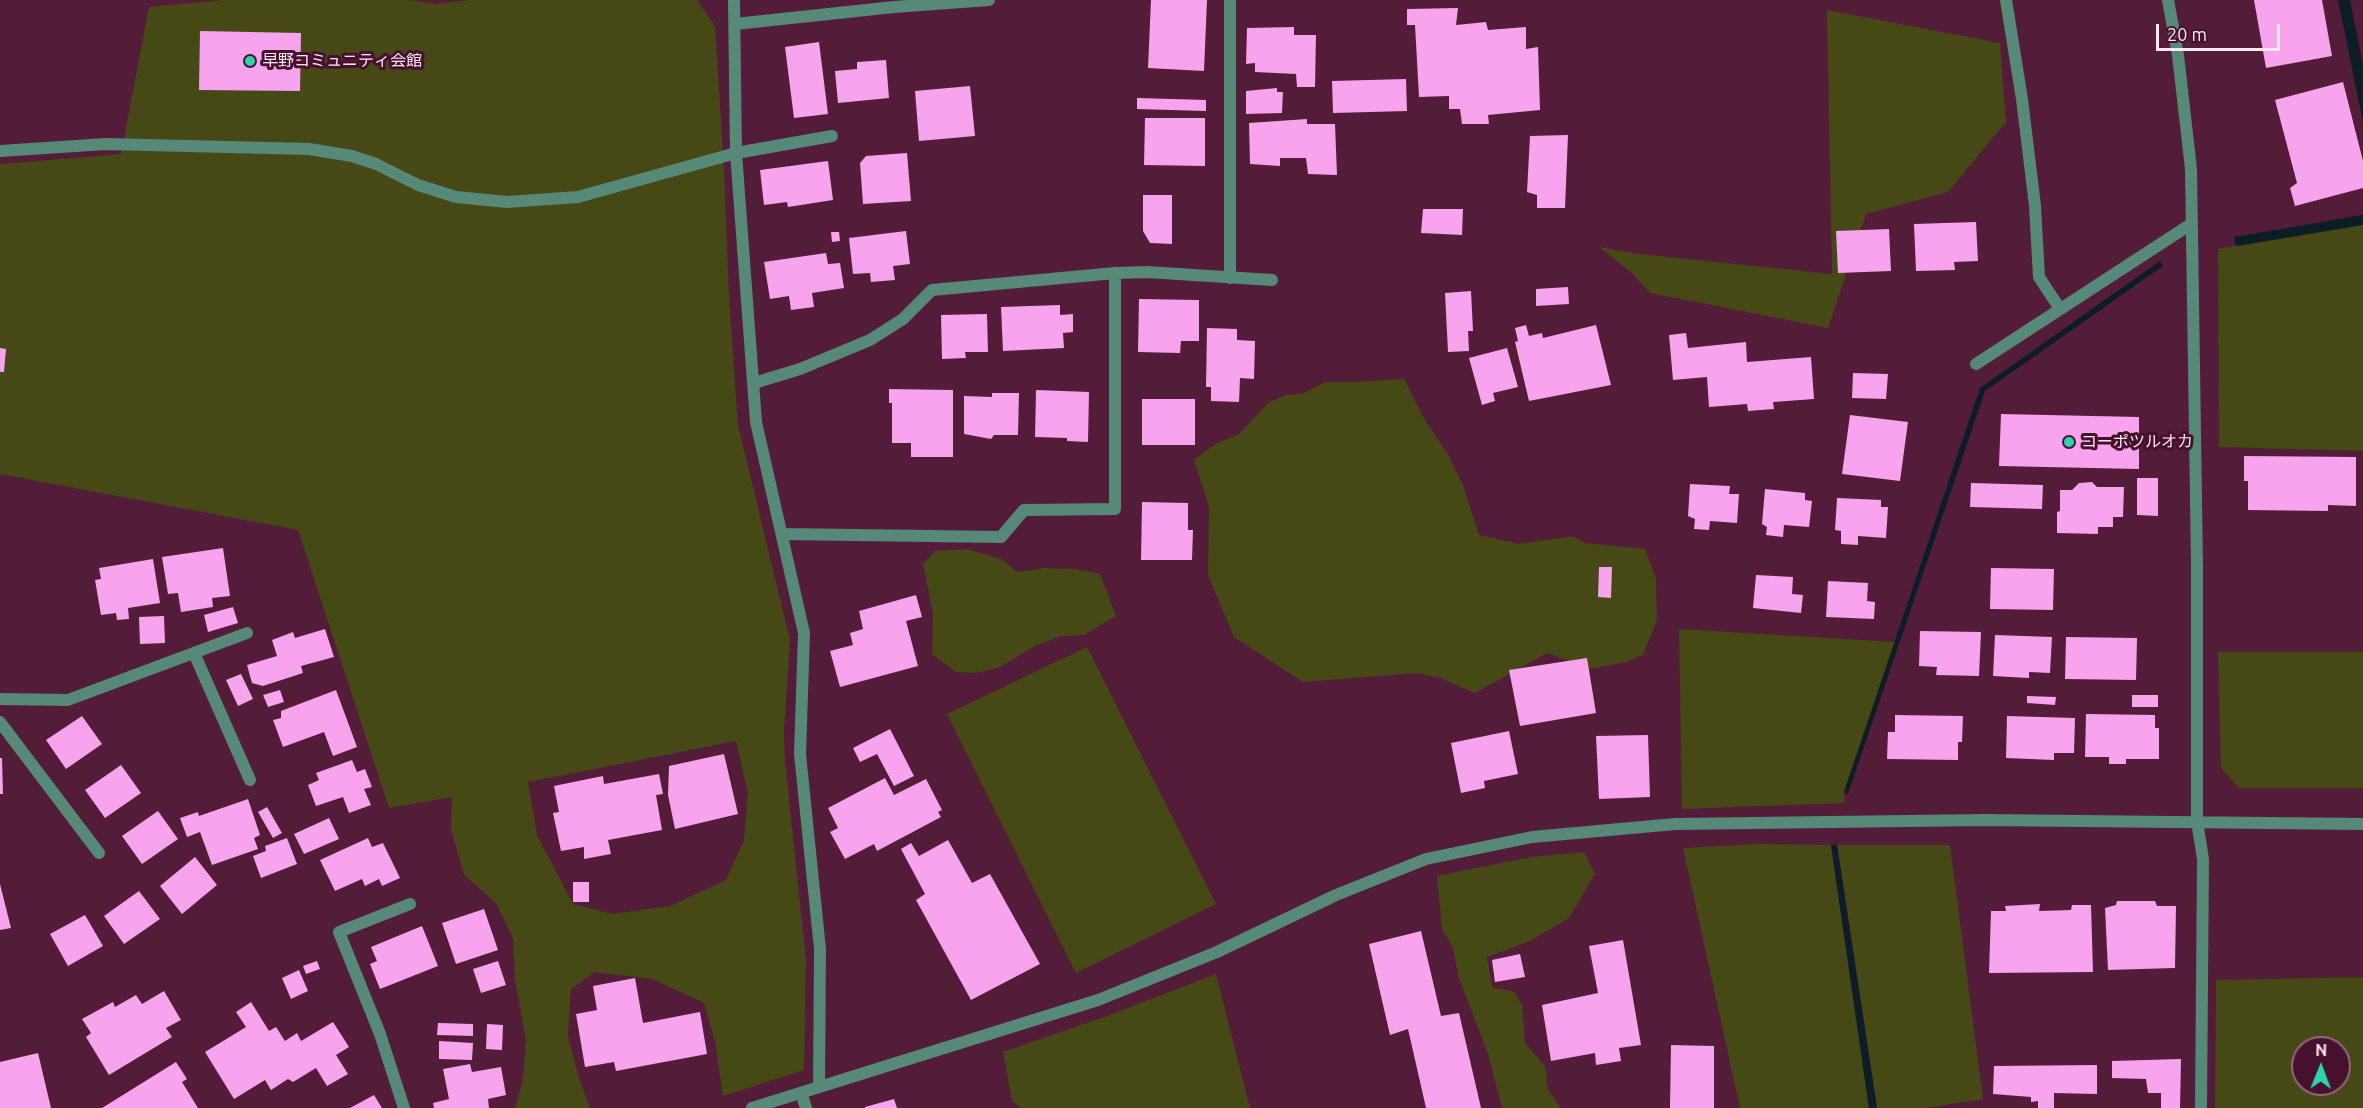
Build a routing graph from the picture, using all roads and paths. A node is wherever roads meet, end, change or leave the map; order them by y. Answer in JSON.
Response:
{"nodes":[{"id":1,"x":734,"y":0,"type":"edge"},
{"id":2,"x":989,"y":0,"type":"edge"},
{"id":3,"x":1230,"y":0,"type":"edge"},
{"id":4,"x":2006,"y":0,"type":"edge"},
{"id":5,"x":2168,"y":0,"type":"edge"},
{"id":6,"x":735,"y":24,"type":"junction"},
{"id":7,"x":832,"y":136,"type":"dead end"},
{"id":8,"x":0,"y":151,"type":"edge"},
{"id":9,"x":736,"y":153,"type":"junction"},
{"id":10,"x":2191,"y":224,"type":"junction"},
{"id":11,"x":1115,"y":273,"type":"junction"},
{"id":12,"x":1230,"y":278,"type":"junction"},
{"id":13,"x":1272,"y":280,"type":"dead end"},
{"id":14,"x":2060,"y":309,"type":"junction"},
{"id":15,"x":1976,"y":364,"type":"dead end"},
{"id":16,"x":754,"y":383,"type":"junction"},
{"id":17,"x":782,"y":534,"type":"junction"},
{"id":18,"x":247,"y":633,"type":"dead end"},
{"id":19,"x":194,"y":653,"type":"junction"},
{"id":20,"x":0,"y":699,"type":"edge"},
{"id":21,"x":0,"y":722,"type":"edge"},
{"id":22,"x":250,"y":780,"type":"dead end"},
{"id":23,"x":2197,"y":821,"type":"junction"},
{"id":24,"x":2363,"y":824,"type":"edge"},
{"id":25,"x":99,"y":853,"type":"dead end"},
{"id":26,"x":410,"y":904,"type":"dead end"},
{"id":27,"x":819,"y":1087,"type":"junction"},
{"id":28,"x":801,"y":1093,"type":"junction"},
{"id":29,"x":404,"y":1108,"type":"edge"},
{"id":30,"x":752,"y":1108,"type":"edge"},
{"id":31,"x":806,"y":1108,"type":"edge"},
{"id":32,"x":2201,"y":1108,"type":"edge"}],
"edges":[{"from":1,"to":6,"type":"street"},
{"from":2,"to":6,"type":"street"},
{"from":3,"to":12,"type":"street"},
{"from":4,"to":14,"type":"street"},
{"from":5,"to":10,"type":"street"},
{"from":6,"to":9,"type":"street"},
{"from":7,"to":9,"type":"street"},
{"from":8,"to":9,"type":"street"},
{"from":9,"to":16,"type":"street"},
{"from":10,"to":14,"type":"street"},
{"from":10,"to":23,"type":"street"},
{"from":11,"to":12,"type":"street"},
{"from":11,"to":16,"type":"street"},
{"from":11,"to":17,"type":"street"},
{"from":12,"to":13,"type":"street"},
{"from":14,"to":15,"type":"street"},
{"from":16,"to":17,"type":"street"},
{"from":17,"to":27,"type":"street"},
{"from":18,"to":19,"type":"street"},
{"from":19,"to":20,"type":"street"},
{"from":19,"to":22,"type":"street"},
{"from":21,"to":25,"type":"street"},
{"from":23,"to":24,"type":"street"},
{"from":23,"to":27,"type":"street"},
{"from":23,"to":32,"type":"street"},
{"from":26,"to":29,"type":"street"},
{"from":27,"to":28,"type":"street"},
{"from":28,"to":30,"type":"street"},
{"from":28,"to":31,"type":"street"}]}
